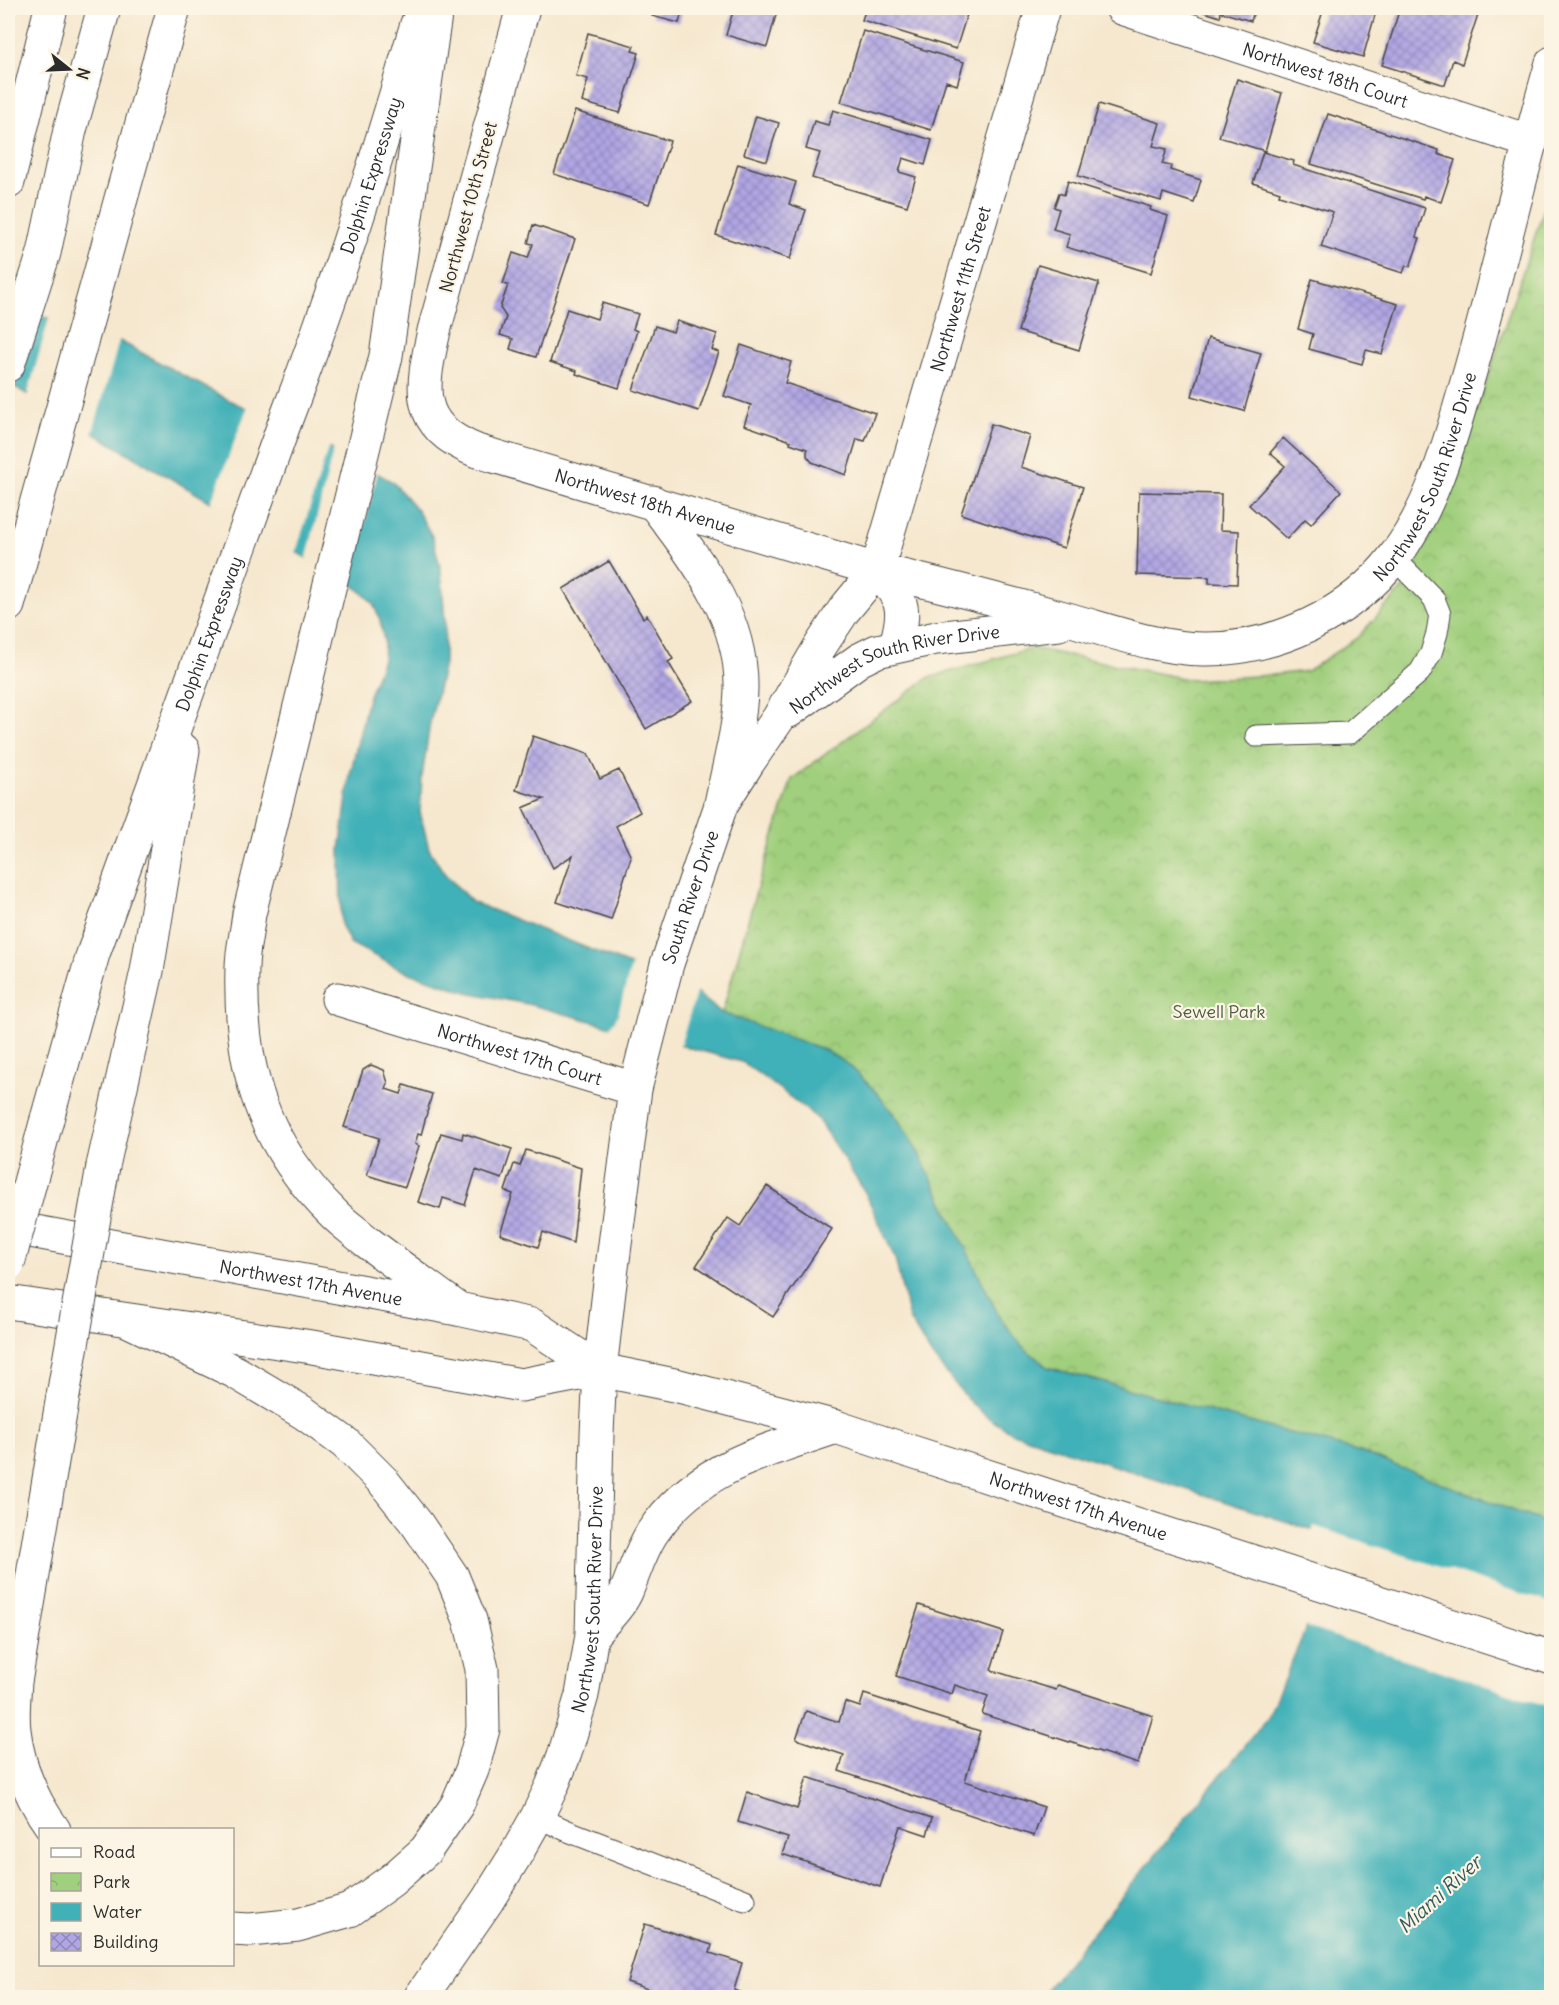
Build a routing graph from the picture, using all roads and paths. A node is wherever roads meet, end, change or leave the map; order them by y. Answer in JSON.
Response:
{"nodes":[{"id":1,"x":51,"y":8,"type":"edge"},
{"id":2,"x":104,"y":8,"type":"edge"},
{"id":3,"x":174,"y":8,"type":"edge"},
{"id":4,"x":422,"y":8,"type":"edge"},
{"id":5,"x":436,"y":8,"type":"edge"},
{"id":6,"x":523,"y":8,"type":"edge"},
{"id":7,"x":1043,"y":8,"type":"edge"},
{"id":8,"x":1122,"y":8,"type":"edge"},
{"id":9,"x":1549,"y":82,"type":"edge"},
{"id":10,"x":1531,"y":142,"type":"junction"},
{"id":11,"x":8,"y":182,"type":"edge"},
{"id":12,"x":8,"y":366,"type":"edge"},
{"id":13,"x":427,"y":409,"type":"joint"},
{"id":14,"x":653,"y":502,"type":"junction"},
{"id":15,"x":1394,"y":558,"type":"junction"},
{"id":16,"x":877,"y":570,"type":"junction"},
{"id":17,"x":8,"y":606,"type":"edge"},
{"id":18,"x":1077,"y":622,"type":"junction"},
{"id":19,"x":897,"y":645,"type":"junction"},
{"id":20,"x":196,"y":669,"type":"junction"},
{"id":21,"x":778,"y":719,"type":"junction"},
{"id":22,"x":1256,"y":736,"type":"dead end"},
{"id":23,"x":721,"y":805,"type":"junction"},
{"id":24,"x":338,"y":999,"type":"dead end"},
{"id":25,"x":635,"y":1089,"type":"junction"},
{"id":26,"x":8,"y":1227,"type":"edge"},
{"id":27,"x":8,"y":1264,"type":"edge"},
{"id":28,"x":8,"y":1302,"type":"edge"},
{"id":29,"x":458,"y":1309,"type":"junction"},
{"id":30,"x":131,"y":1322,"type":"junction"},
{"id":31,"x":600,"y":1371,"type":"junction"},
{"id":32,"x":836,"y":1427,"type":"junction"},
{"id":33,"x":592,"y":1635,"type":"junction"},
{"id":34,"x":1551,"y":1658,"type":"edge"},
{"id":35,"x":537,"y":1817,"type":"junction"},
{"id":36,"x":53,"y":1828,"type":"edge"},
{"id":37,"x":745,"y":1900,"type":"dead end"},
{"id":38,"x":234,"y":1929,"type":"edge"},
{"id":39,"x":420,"y":1998,"type":"edge"}],
"edges":[{"from":1,"to":11,"type":"main road"},
{"from":2,"to":12,"type":"main road"},
{"from":3,"to":17,"type":"main road"},
{"from":4,"to":20,"type":"main road","name":"Dolphin Expressway"},
{"from":5,"to":29,"type":"main road"},
{"from":6,"to":13,"type":"main road","name":"Northwest 10th Street"},
{"from":7,"to":16,"type":"main road","name":"Northwest 11th Street"},
{"from":8,"to":10,"type":"main road","name":"Northwest 18th Court"},
{"from":9,"to":10,"type":"main road","name":"Northwest South River Drive"},
{"from":10,"to":15,"type":"main road","name":"Northwest South River Drive"},
{"from":13,"to":14,"type":"main road","name":"Northwest 18th Avenue"},
{"from":14,"to":16,"type":"main road","name":"Northwest 18th Avenue"},
{"from":14,"to":23,"type":"main road"},
{"from":15,"to":18,"type":"main road","name":"Northwest South River Drive"},
{"from":15,"to":22,"type":"lane"},
{"from":16,"to":18,"type":"main road","name":"Northwest South River Drive"},
{"from":16,"to":19,"type":"main road"},
{"from":16,"to":21,"type":"main road","name":"Northwest South River Drive"},
{"from":18,"to":19,"type":"main road","name":"Northwest South River Drive"},
{"from":19,"to":21,"type":"main road","name":"Northwest South River Drive"},
{"from":20,"to":27,"type":"main road","name":"Dolphin Expressway","bridge":true},
{"from":20,"to":36,"type":"main road","bridge":true},
{"from":21,"to":23,"type":"main road","name":"South River Drive"},
{"from":23,"to":25,"type":"main road","name":"South River Drive"},
{"from":24,"to":25,"type":"main road","name":"Northwest 17th Court"},
{"from":25,"to":31,"type":"main road","name":"Northwest South River Drive"},
{"from":26,"to":29,"type":"main road","name":"Northwest 17th Avenue"},
{"from":28,"to":30,"type":"main road","name":"Northwest 17th Avenue"},
{"from":29,"to":31,"type":"main road","name":"Northwest 17th Avenue"},
{"from":30,"to":31,"type":"main road","name":"Northwest 17th Avenue"},
{"from":30,"to":38,"type":"main road"},
{"from":31,"to":32,"type":"main road","name":"Northwest 17th Avenue"},
{"from":31,"to":33,"type":"main road","name":"Northwest South River Drive"},
{"from":32,"to":33,"type":"main road"},
{"from":32,"to":34,"type":"main road","name":"Northwest 17th Avenue"},
{"from":33,"to":35,"type":"main road","name":"Northwest South River Drive"},
{"from":35,"to":37,"type":"lane"},
{"from":35,"to":39,"type":"main road","name":"Northwest South River Drive"}]}
